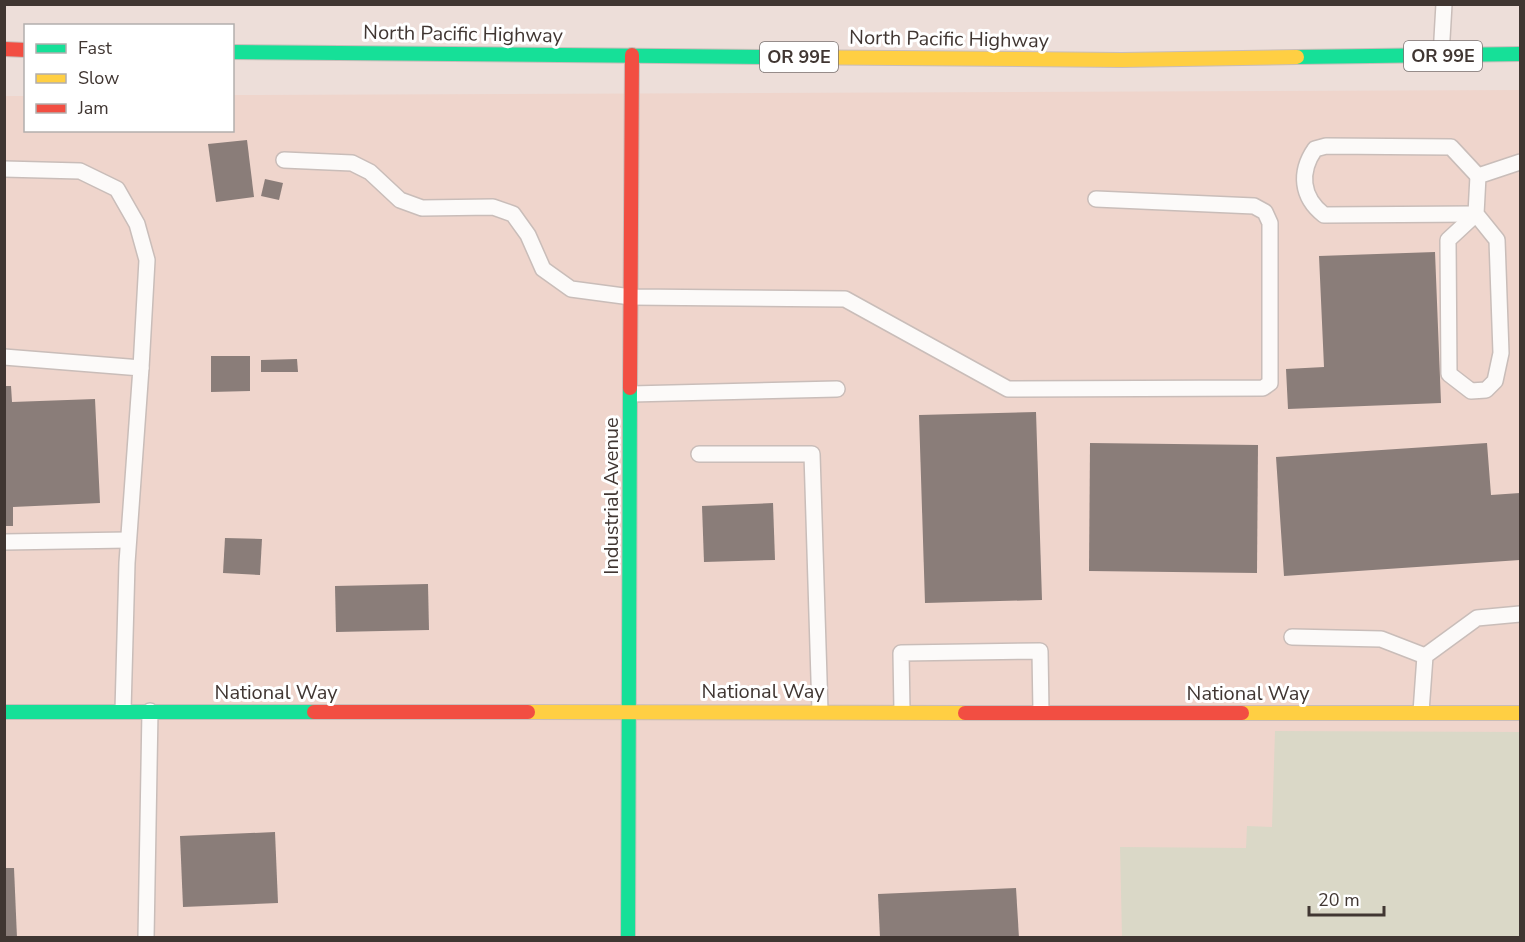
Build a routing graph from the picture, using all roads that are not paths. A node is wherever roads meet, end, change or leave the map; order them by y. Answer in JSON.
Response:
{"nodes":[{"id":1,"x":1444,"y":4,"type":"edge"},
{"id":2,"x":4,"y":49,"type":"edge"},
{"id":3,"x":24,"y":50,"type":"edge"},
{"id":4,"x":234,"y":52,"type":"edge"},
{"id":5,"x":1521,"y":54,"type":"edge"},
{"id":6,"x":632,"y":55,"type":"junction"},
{"id":7,"x":1441,"y":56,"type":"junction"},
{"id":8,"x":284,"y":160,"type":"dead end"},
{"id":9,"x":1521,"y":162,"type":"edge"},
{"id":10,"x":4,"y":169,"type":"edge"},
{"id":11,"x":1478,"y":176,"type":"junction"},
{"id":12,"x":1096,"y":199,"type":"dead end"},
{"id":13,"x":1476,"y":214,"type":"junction"},
{"id":14,"x":632,"y":297,"type":"junction"},
{"id":15,"x":4,"y":357,"type":"edge"},
{"id":16,"x":141,"y":368,"type":"junction"},
{"id":17,"x":837,"y":389,"type":"dead end"},
{"id":18,"x":631,"y":394,"type":"junction"},
{"id":19,"x":699,"y":454,"type":"dead end"},
{"id":20,"x":128,"y":540,"type":"junction"},
{"id":21,"x":4,"y":542,"type":"edge"},
{"id":22,"x":1521,"y":614,"type":"edge"},
{"id":23,"x":1292,"y":637,"type":"dead end"},
{"id":24,"x":1425,"y":656,"type":"junction"},
{"id":25,"x":4,"y":711,"type":"edge"},
{"id":26,"x":123,"y":711,"type":"junction"},
{"id":27,"x":150,"y":711,"type":"junction"},
{"id":28,"x":630,"y":711,"type":"junction"},
{"id":29,"x":820,"y":711,"type":"junction"},
{"id":30,"x":902,"y":711,"type":"junction"},
{"id":31,"x":1041,"y":712,"type":"junction"},
{"id":32,"x":1421,"y":712,"type":"junction"},
{"id":33,"x":1521,"y":713,"type":"edge"},
{"id":34,"x":146,"y":938,"type":"edge"},
{"id":35,"x":628,"y":938,"type":"edge"}],
"edges":[{"from":1,"to":7,"type":"lane"},
{"from":2,"to":3,"type":"street"},
{"from":4,"to":6,"type":"street","name":"North Pacific Highway","number":"OR 99E"},
{"from":5,"to":7,"type":"street","name":"North Pacific Highway","number":"OR 99E"},
{"from":6,"to":7,"type":"street","name":"North Pacific Highway","number":"OR 99E"},
{"from":6,"to":14,"type":"street","name":"Industrial Avenue"},
{"from":8,"to":14,"type":"lane"},
{"from":9,"to":11,"type":"lane"},
{"from":10,"to":16,"type":"lane"},
{"from":11,"to":13,"type":"lane"},
{"from":11,"to":13,"type":"lane"},
{"from":12,"to":14,"type":"lane"},
{"from":13,"to":13,"type":"lane"},
{"from":14,"to":18,"type":"street","name":"Industrial Avenue"},
{"from":15,"to":16,"type":"lane"},
{"from":16,"to":20,"type":"lane"},
{"from":17,"to":18,"type":"lane"},
{"from":18,"to":28,"type":"street","name":"Industrial Avenue"},
{"from":19,"to":29,"type":"lane"},
{"from":20,"to":21,"type":"lane"},
{"from":20,"to":26,"type":"lane"},
{"from":22,"to":24,"type":"lane"},
{"from":23,"to":24,"type":"lane"},
{"from":24,"to":32,"type":"lane"},
{"from":25,"to":26,"type":"street","name":"National Way"},
{"from":26,"to":27,"type":"street","name":"National Way"},
{"from":27,"to":28,"type":"street","name":"National Way"},
{"from":27,"to":34,"type":"lane"},
{"from":28,"to":29,"type":"street","name":"National Way"},
{"from":28,"to":35,"type":"street","name":"Industrial Avenue"},
{"from":29,"to":30,"type":"street","name":"National Way"},
{"from":30,"to":31,"type":"street","name":"National Way"},
{"from":30,"to":31,"type":"lane"},
{"from":31,"to":32,"type":"street","name":"National Way"},
{"from":32,"to":33,"type":"street","name":"National Way"}]}
